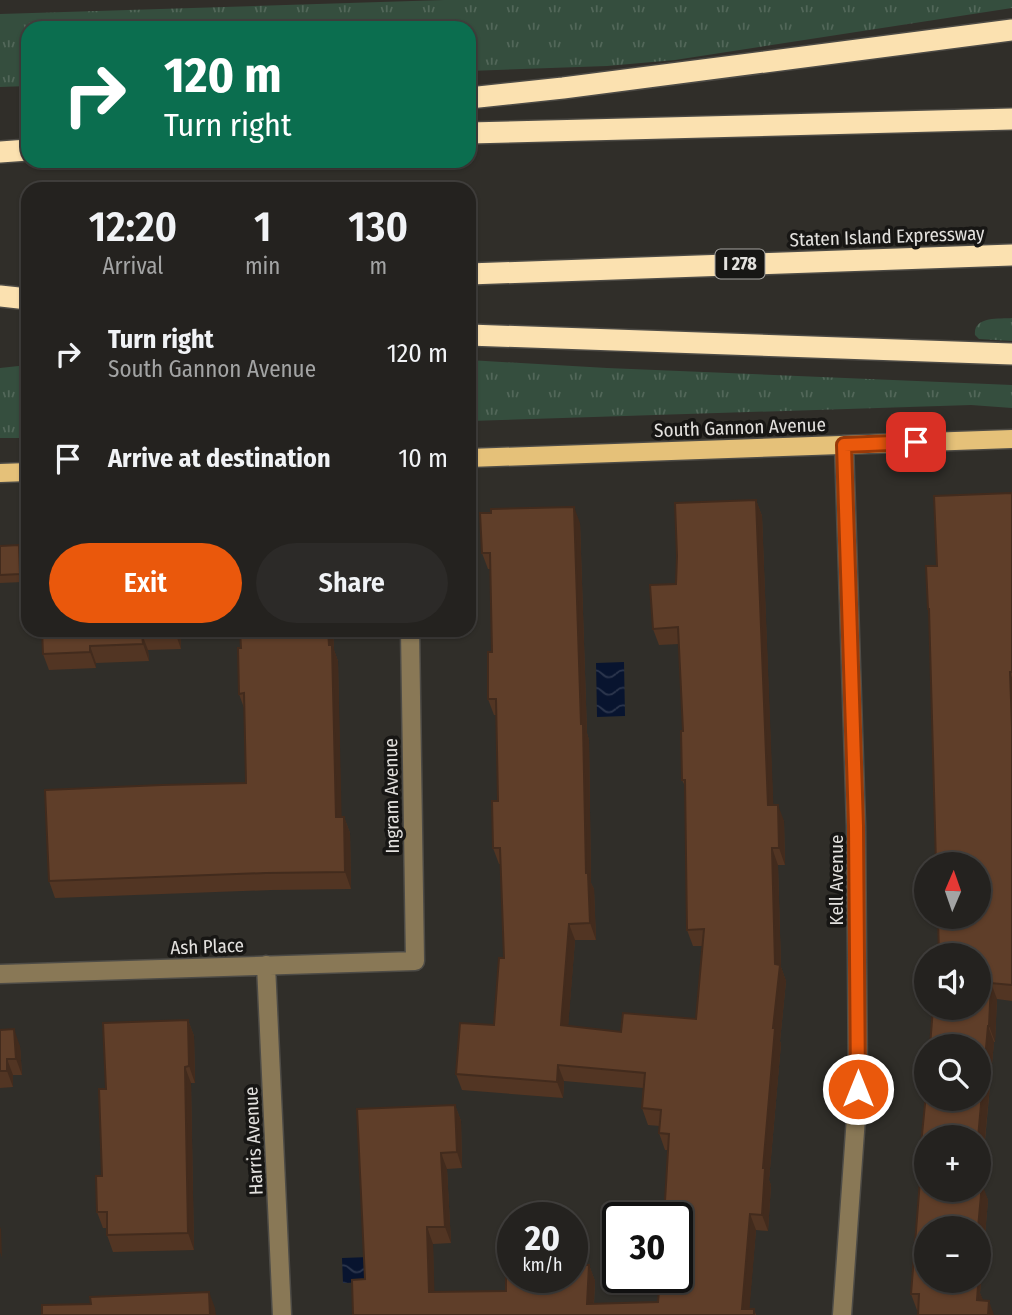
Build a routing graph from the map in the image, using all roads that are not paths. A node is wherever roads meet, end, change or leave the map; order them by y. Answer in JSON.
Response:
{"nodes":[{"id":1,"x":1012,"y":30,"type":"edge"},
{"id":2,"x":476,"y":97,"type":"edge"},
{"id":3,"x":1012,"y":119,"type":"edge"},
{"id":4,"x":476,"y":133,"type":"edge"},
{"id":5,"x":21,"y":150,"type":"edge"},
{"id":6,"x":0,"y":152,"type":"edge"},
{"id":7,"x":1012,"y":255,"type":"edge"},
{"id":8,"x":476,"y":274,"type":"edge"},
{"id":9,"x":21,"y":289,"type":"edge"},
{"id":10,"x":0,"y":290,"type":"edge"},
{"id":11,"x":0,"y":296,"type":"edge"},
{"id":12,"x":21,"y":298,"type":"edge"},
{"id":13,"x":476,"y":335,"type":"edge"},
{"id":14,"x":1012,"y":354,"type":"edge"},
{"id":15,"x":1012,"y":439,"type":"edge"},
{"id":16,"x":844,"y":445,"type":"junction"},
{"id":17,"x":476,"y":458,"type":"edge"},
{"id":18,"x":21,"y":472,"type":"edge"},
{"id":19,"x":0,"y":473,"type":"edge"},
{"id":20,"x":410,"y":637,"type":"edge"},
{"id":21,"x":415,"y":961,"type":"joint"},
{"id":22,"x":266,"y":965,"type":"junction"},
{"id":23,"x":0,"y":974,"type":"edge"},
{"id":24,"x":282,"y":1315,"type":"edge"},
{"id":25,"x":842,"y":1315,"type":"edge"}],
"edges":[{"from":1,"to":2,"type":"highway"},
{"from":3,"to":4,"type":"highway"},
{"from":5,"to":6,"type":"highway"},
{"from":7,"to":8,"type":"highway","name":"Staten Island Expressway","number":"I 278"},
{"from":9,"to":10,"type":"highway"},
{"from":11,"to":12,"type":"highway"},
{"from":13,"to":14,"type":"highway"},
{"from":15,"to":16,"type":"main road","name":"South Gannon Avenue"},
{"from":16,"to":17,"type":"main road","name":"South Gannon Avenue"},
{"from":16,"to":25,"type":"street","name":"Kell Avenue"},
{"from":18,"to":19,"type":"main road"},
{"from":20,"to":21,"type":"street","name":"Ingram Avenue"},
{"from":21,"to":22,"type":"street","name":"Ash Place"},
{"from":22,"to":23,"type":"street","name":"Ash Place"},
{"from":22,"to":24,"type":"street","name":"Harris Avenue"}]}
